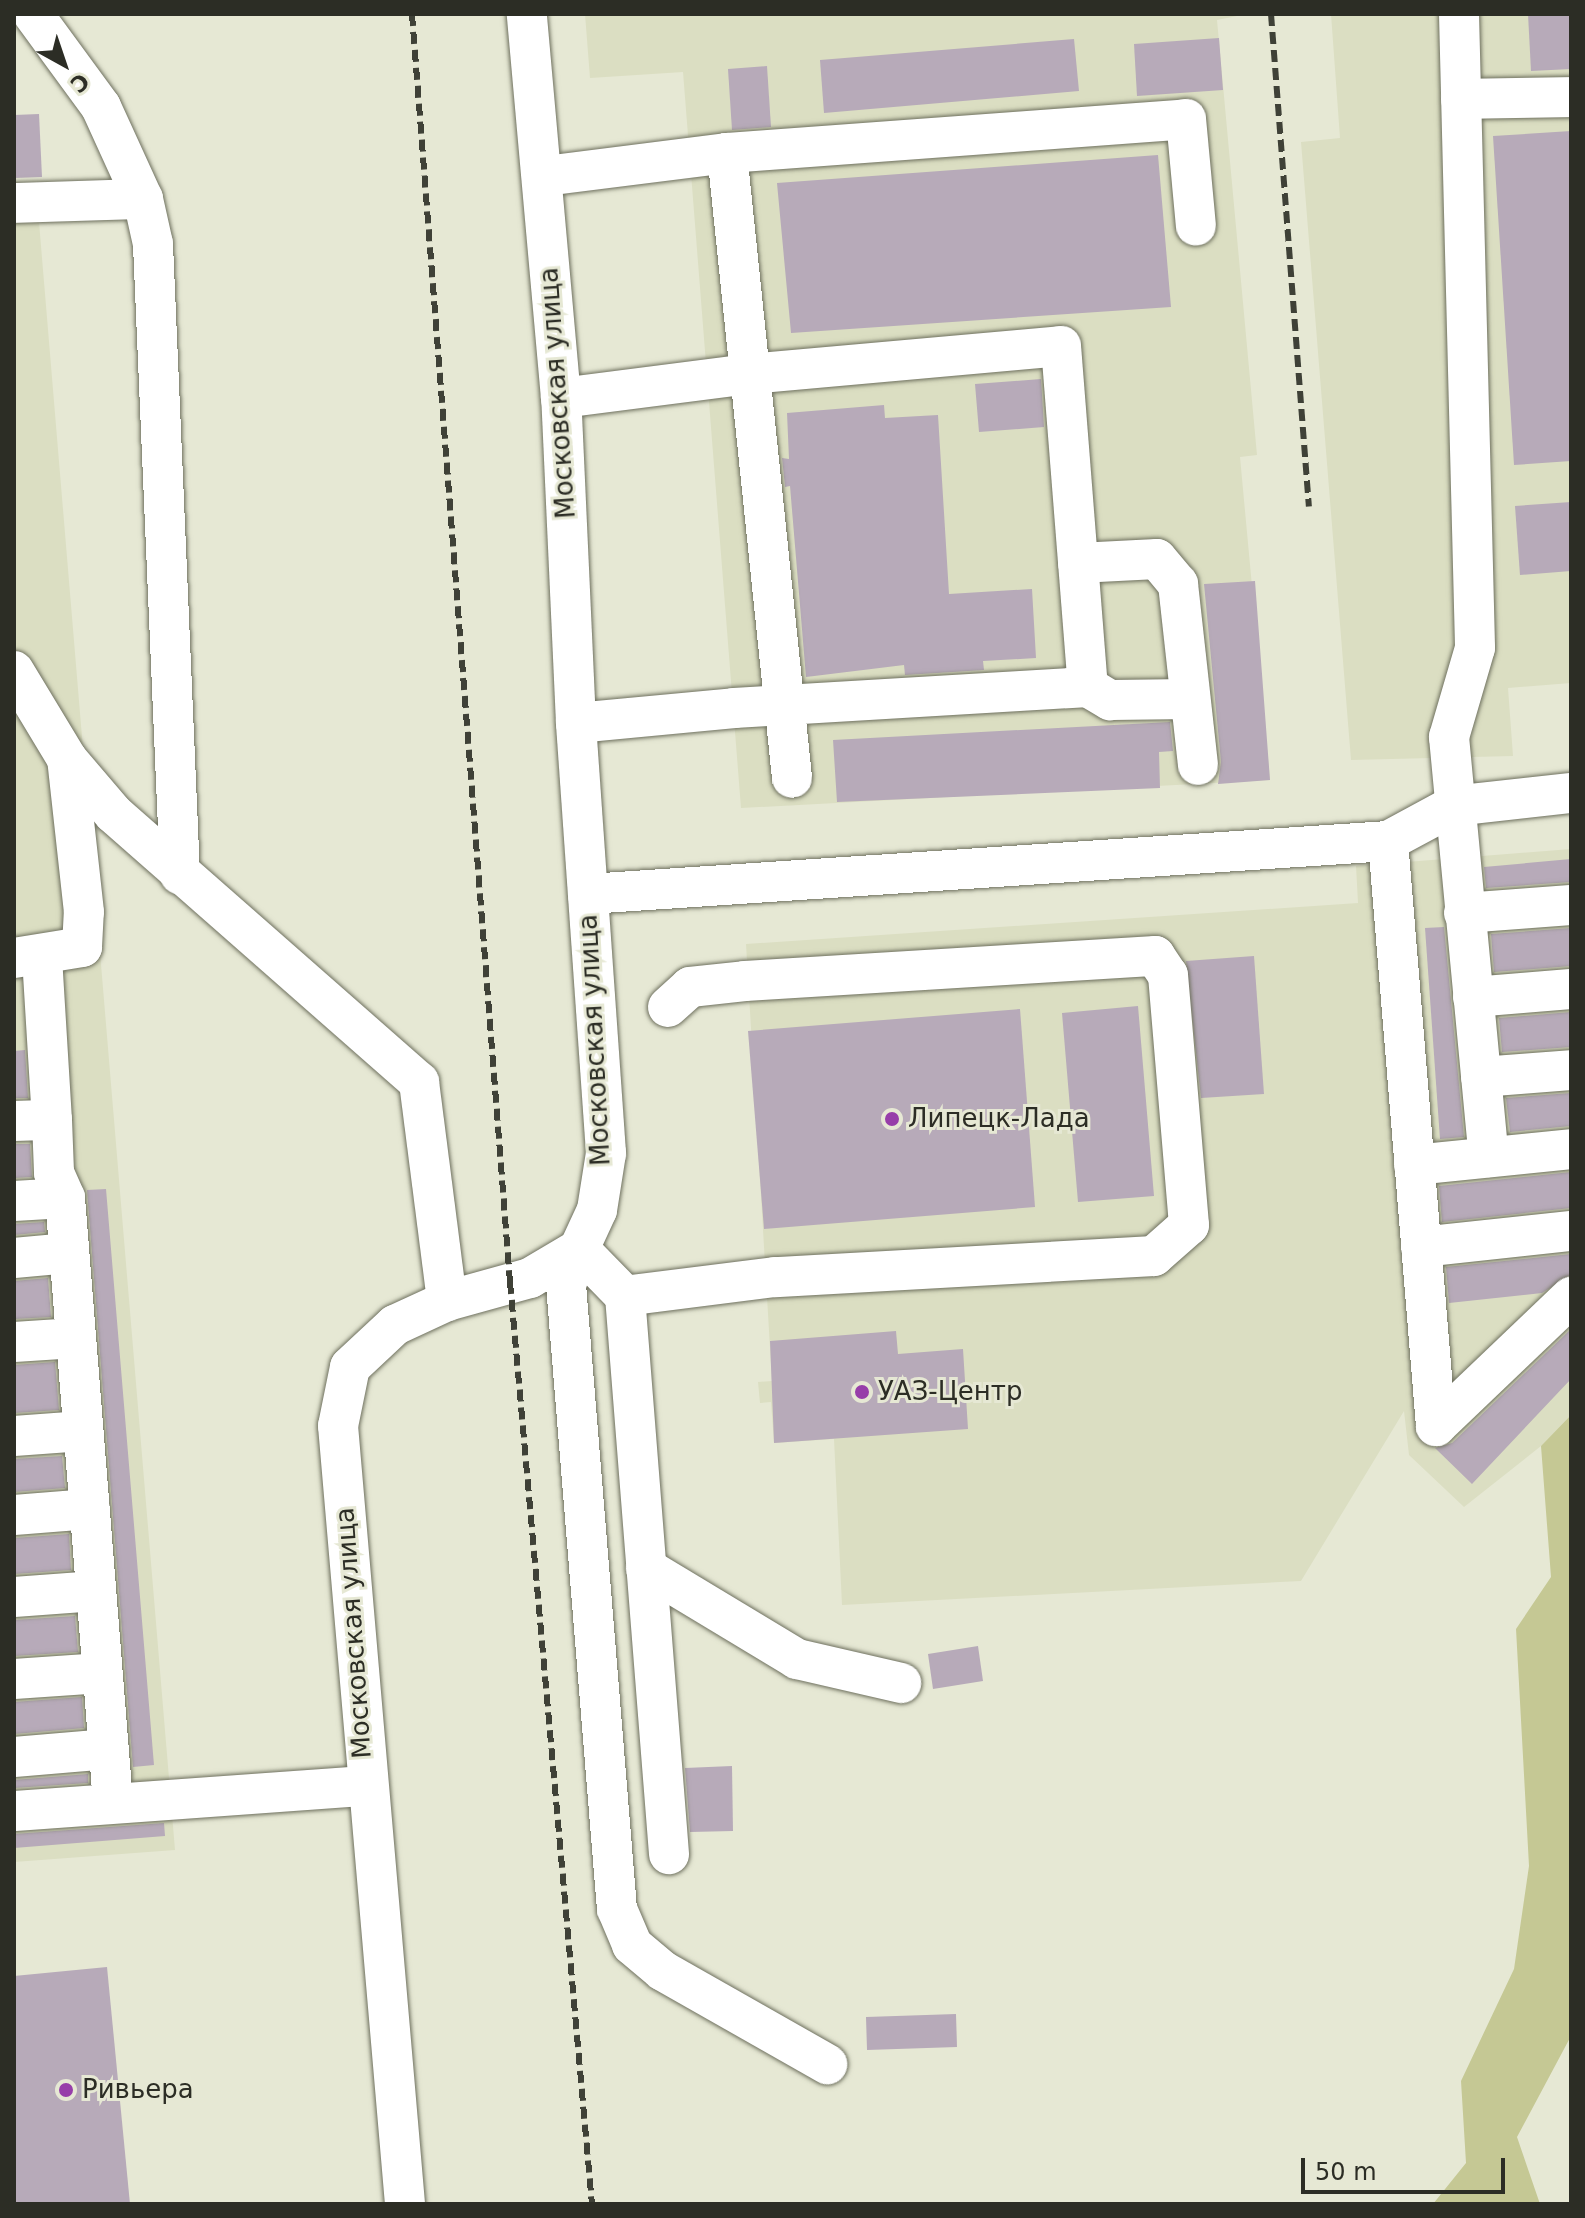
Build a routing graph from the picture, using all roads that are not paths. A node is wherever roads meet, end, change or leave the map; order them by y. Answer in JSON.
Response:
{"nodes":[{"id":1,"x":33,"y":14,"type":"edge"},
{"id":2,"x":527,"y":14,"type":"edge"},
{"id":3,"x":1459,"y":14,"type":"edge"},
{"id":4,"x":1571,"y":97,"type":"edge"},
{"id":5,"x":1461,"y":99,"type":"junction"},
{"id":6,"x":727,"y":153,"type":"junction"},
{"id":7,"x":545,"y":176,"type":"junction"},
{"id":8,"x":143,"y":199,"type":"junction"},
{"id":9,"x":14,"y":203,"type":"edge"},
{"id":10,"x":1196,"y":226,"type":"dead end"},
{"id":11,"x":749,"y":374,"type":"junction"},
{"id":12,"x":561,"y":398,"type":"junction"},
{"id":13,"x":1078,"y":563,"type":"junction"},
{"id":14,"x":14,"y":671,"type":"edge"},
{"id":15,"x":1088,"y":687,"type":"junction"},
{"id":16,"x":1190,"y":699,"type":"junction"},
{"id":17,"x":782,"y":705,"type":"junction"},
{"id":18,"x":576,"y":723,"type":"junction"},
{"id":19,"x":67,"y":759,"type":"junction"},
{"id":20,"x":1198,"y":765,"type":"dead end"},
{"id":21,"x":792,"y":778,"type":"dead end"},
{"id":22,"x":1571,"y":793,"type":"edge"},
{"id":23,"x":1453,"y":806,"type":"junction"},
{"id":24,"x":1388,"y":841,"type":"junction"},
{"id":25,"x":180,"y":874,"type":"junction"},
{"id":26,"x":588,"y":894,"type":"junction"},
{"id":27,"x":1571,"y":905,"type":"edge"},
{"id":28,"x":1464,"y":913,"type":"junction"},
{"id":29,"x":28,"y":957,"type":"edge"},
{"id":30,"x":1571,"y":989,"type":"edge"},
{"id":31,"x":1473,"y":997,"type":"junction"},
{"id":32,"x":668,"y":1007,"type":"dead end"},
{"id":33,"x":30,"y":1038,"type":"edge"},
{"id":34,"x":1571,"y":1070,"type":"edge"},
{"id":35,"x":1481,"y":1077,"type":"junction"},
{"id":36,"x":33,"y":1121,"type":"edge"},
{"id":37,"x":1571,"y":1149,"type":"edge"},
{"id":38,"x":1489,"y":1157,"type":"junction"},
{"id":39,"x":1414,"y":1165,"type":"junction"},
{"id":40,"x":65,"y":1198,"type":"junction"},
{"id":41,"x":14,"y":1201,"type":"edge"},
{"id":42,"x":1571,"y":1231,"type":"edge"},
{"id":43,"x":1421,"y":1247,"type":"junction"},
{"id":44,"x":579,"y":1249,"type":"junction"},
{"id":45,"x":69,"y":1253,"type":"junction"},
{"id":46,"x":14,"y":1258,"type":"edge"},
{"id":47,"x":625,"y":1296,"type":"junction"},
{"id":48,"x":1571,"y":1297,"type":"edge"},
{"id":49,"x":447,"y":1301,"type":"junction"},
{"id":50,"x":76,"y":1338,"type":"junction"},
{"id":51,"x":14,"y":1342,"type":"edge"},
{"id":52,"x":83,"y":1431,"type":"junction"},
{"id":53,"x":14,"y":1436,"type":"edge"},
{"id":54,"x":90,"y":1509,"type":"junction"},
{"id":55,"x":14,"y":1515,"type":"edge"},
{"id":56,"x":646,"y":1568,"type":"junction"},
{"id":57,"x":96,"y":1591,"type":"junction"},
{"id":58,"x":14,"y":1597,"type":"edge"},
{"id":59,"x":102,"y":1673,"type":"junction"},
{"id":60,"x":14,"y":1679,"type":"edge"},
{"id":61,"x":901,"y":1683,"type":"dead end"},
{"id":62,"x":109,"y":1749,"type":"junction"},
{"id":63,"x":14,"y":1757,"type":"edge"},
{"id":64,"x":366,"y":1786,"type":"junction"},
{"id":65,"x":113,"y":1803,"type":"junction"},
{"id":66,"x":14,"y":1811,"type":"edge"},
{"id":67,"x":669,"y":1854,"type":"dead end"},
{"id":68,"x":827,"y":2064,"type":"dead end"},
{"id":69,"x":405,"y":2204,"type":"edge"}],
"edges":[{"from":1,"to":8,"type":"street"},
{"from":2,"to":7,"type":"street","name":"Московская улица"},
{"from":3,"to":5,"type":"street"},
{"from":4,"to":5,"type":"street"},
{"from":5,"to":23,"type":"street"},
{"from":6,"to":7,"type":"street"},
{"from":6,"to":10,"type":"street"},
{"from":6,"to":11,"type":"street"},
{"from":7,"to":12,"type":"street","name":"Московская улица"},
{"from":8,"to":9,"type":"street"},
{"from":8,"to":25,"type":"street"},
{"from":11,"to":12,"type":"street"},
{"from":11,"to":13,"type":"street"},
{"from":11,"to":17,"type":"street"},
{"from":12,"to":18,"type":"street","name":"Московская улица"},
{"from":13,"to":15,"type":"street"},
{"from":13,"to":16,"type":"street"},
{"from":14,"to":19,"type":"street"},
{"from":15,"to":16,"type":"street"},
{"from":15,"to":17,"type":"street"},
{"from":16,"to":20,"type":"street"},
{"from":17,"to":18,"type":"street"},
{"from":17,"to":21,"type":"street"},
{"from":18,"to":26,"type":"street","name":"Московская улица"},
{"from":19,"to":25,"type":"street"},
{"from":19,"to":29,"type":"street"},
{"from":22,"to":23,"type":"street"},
{"from":23,"to":24,"type":"street"},
{"from":23,"to":28,"type":"street"},
{"from":24,"to":26,"type":"street"},
{"from":24,"to":39,"type":"street"},
{"from":25,"to":49,"type":"street"},
{"from":26,"to":44,"type":"street","name":"Московская улица"},
{"from":27,"to":28,"type":"street"},
{"from":28,"to":31,"type":"street"},
{"from":29,"to":33,"type":"street"},
{"from":30,"to":31,"type":"street"},
{"from":31,"to":35,"type":"street"},
{"from":32,"to":47,"type":"street"},
{"from":33,"to":36,"type":"street"},
{"from":34,"to":35,"type":"street"},
{"from":35,"to":38,"type":"street"},
{"from":36,"to":40,"type":"street"},
{"from":37,"to":38,"type":"street"},
{"from":38,"to":39,"type":"street"},
{"from":39,"to":43,"type":"street"},
{"from":40,"to":41,"type":"street"},
{"from":40,"to":45,"type":"street"},
{"from":42,"to":43,"type":"street"},
{"from":43,"to":48,"type":"street"},
{"from":44,"to":47,"type":"street"},
{"from":44,"to":49,"type":"street","name":"Московская улица"},
{"from":44,"to":68,"type":"street"},
{"from":45,"to":46,"type":"street"},
{"from":45,"to":50,"type":"street"},
{"from":47,"to":56,"type":"street"},
{"from":49,"to":64,"type":"street","name":"Московская улица"},
{"from":50,"to":51,"type":"street"},
{"from":50,"to":52,"type":"street"},
{"from":52,"to":53,"type":"street"},
{"from":52,"to":54,"type":"street"},
{"from":54,"to":55,"type":"street"},
{"from":54,"to":57,"type":"street"},
{"from":56,"to":61,"type":"street"},
{"from":56,"to":67,"type":"street"},
{"from":57,"to":58,"type":"street"},
{"from":57,"to":59,"type":"street"},
{"from":59,"to":60,"type":"street"},
{"from":59,"to":62,"type":"street"},
{"from":62,"to":63,"type":"street"},
{"from":62,"to":65,"type":"street"},
{"from":64,"to":65,"type":"street"},
{"from":64,"to":69,"type":"street","name":"Московская улица"},
{"from":65,"to":66,"type":"street"}]}
